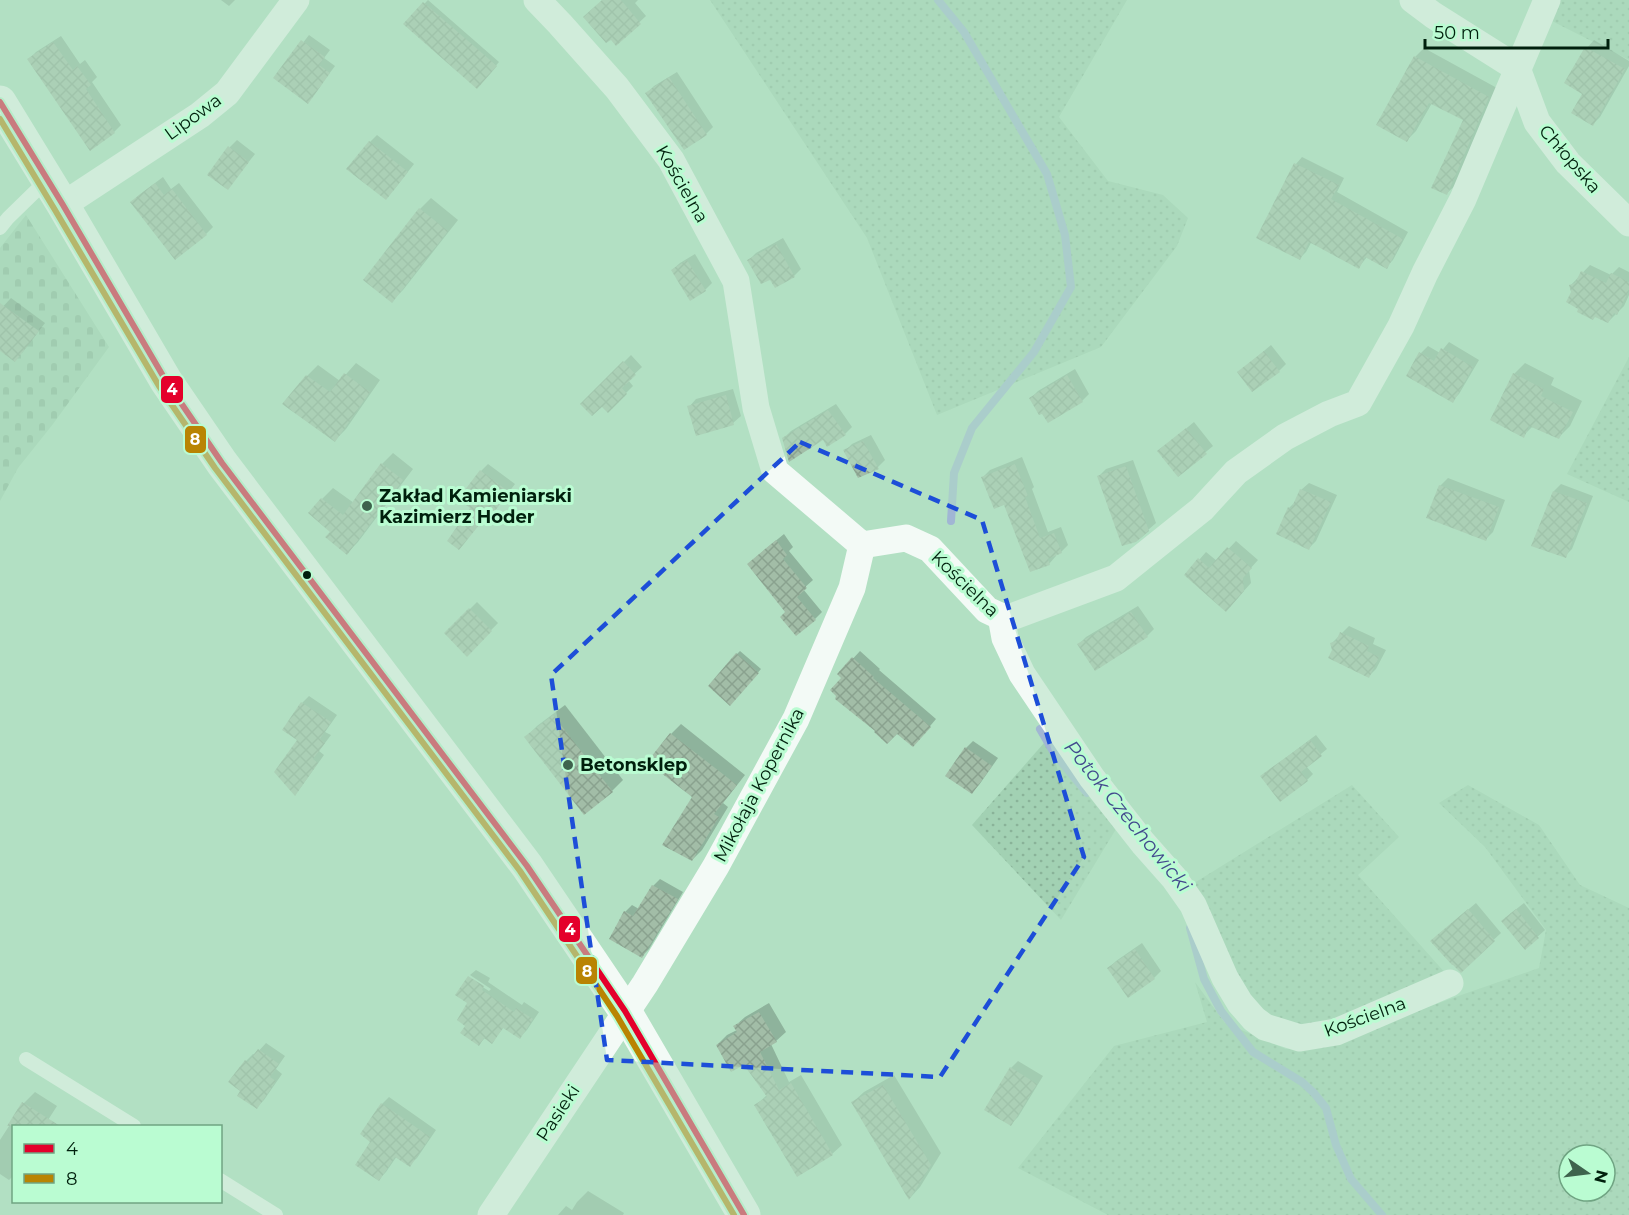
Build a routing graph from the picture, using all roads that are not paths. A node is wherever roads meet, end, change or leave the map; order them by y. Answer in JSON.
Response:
{"nodes":[{"id":1,"x":296,"y":0,"type":"edge"},
{"id":2,"x":537,"y":0,"type":"edge"},
{"id":3,"x":1413,"y":0,"type":"edge"},
{"id":4,"x":1547,"y":0,"type":"edge"},
{"id":5,"x":1517,"y":68,"type":"junction"},
{"id":6,"x":0,"y":102,"type":"edge"},
{"id":7,"x":55,"y":192,"type":"junction"},
{"id":8,"x":1629,"y":223,"type":"edge"},
{"id":9,"x":0,"y":228,"type":"edge"},
{"id":10,"x":862,"y":545,"type":"junction"},
{"id":11,"x":1001,"y":616,"type":"junction"},
{"id":12,"x":1450,"y":983,"type":"dead end"},
{"id":13,"x":625,"y":1011,"type":"junction"},
{"id":14,"x":26,"y":1059,"type":"dead end"},
{"id":15,"x":132,"y":1125,"type":"edge"},
{"id":16,"x":222,"y":1181,"type":"edge"},
{"id":17,"x":276,"y":1215,"type":"edge"},
{"id":18,"x":491,"y":1215,"type":"edge"},
{"id":19,"x":744,"y":1215,"type":"edge"}],
"edges":[{"from":1,"to":7,"type":"street","name":"Lipowa"},
{"from":2,"to":10,"type":"street","name":"Kościelna"},
{"from":3,"to":5,"type":"street"},
{"from":4,"to":5,"type":"street"},
{"from":5,"to":8,"type":"street","name":"Chłopska"},
{"from":5,"to":11,"type":"street"},
{"from":6,"to":7,"type":"street"},
{"from":7,"to":9,"type":"lane"},
{"from":7,"to":13,"type":"street"},
{"from":10,"to":11,"type":"street","name":"Kościelna"},
{"from":10,"to":13,"type":"street","name":"Mikołaja Kopernika"},
{"from":11,"to":12,"type":"street","name":"Kościelna"},
{"from":13,"to":18,"type":"street","name":"Pasieki"},
{"from":13,"to":19,"type":"street"},
{"from":14,"to":15,"type":"lane"},
{"from":16,"to":17,"type":"lane"}]}
